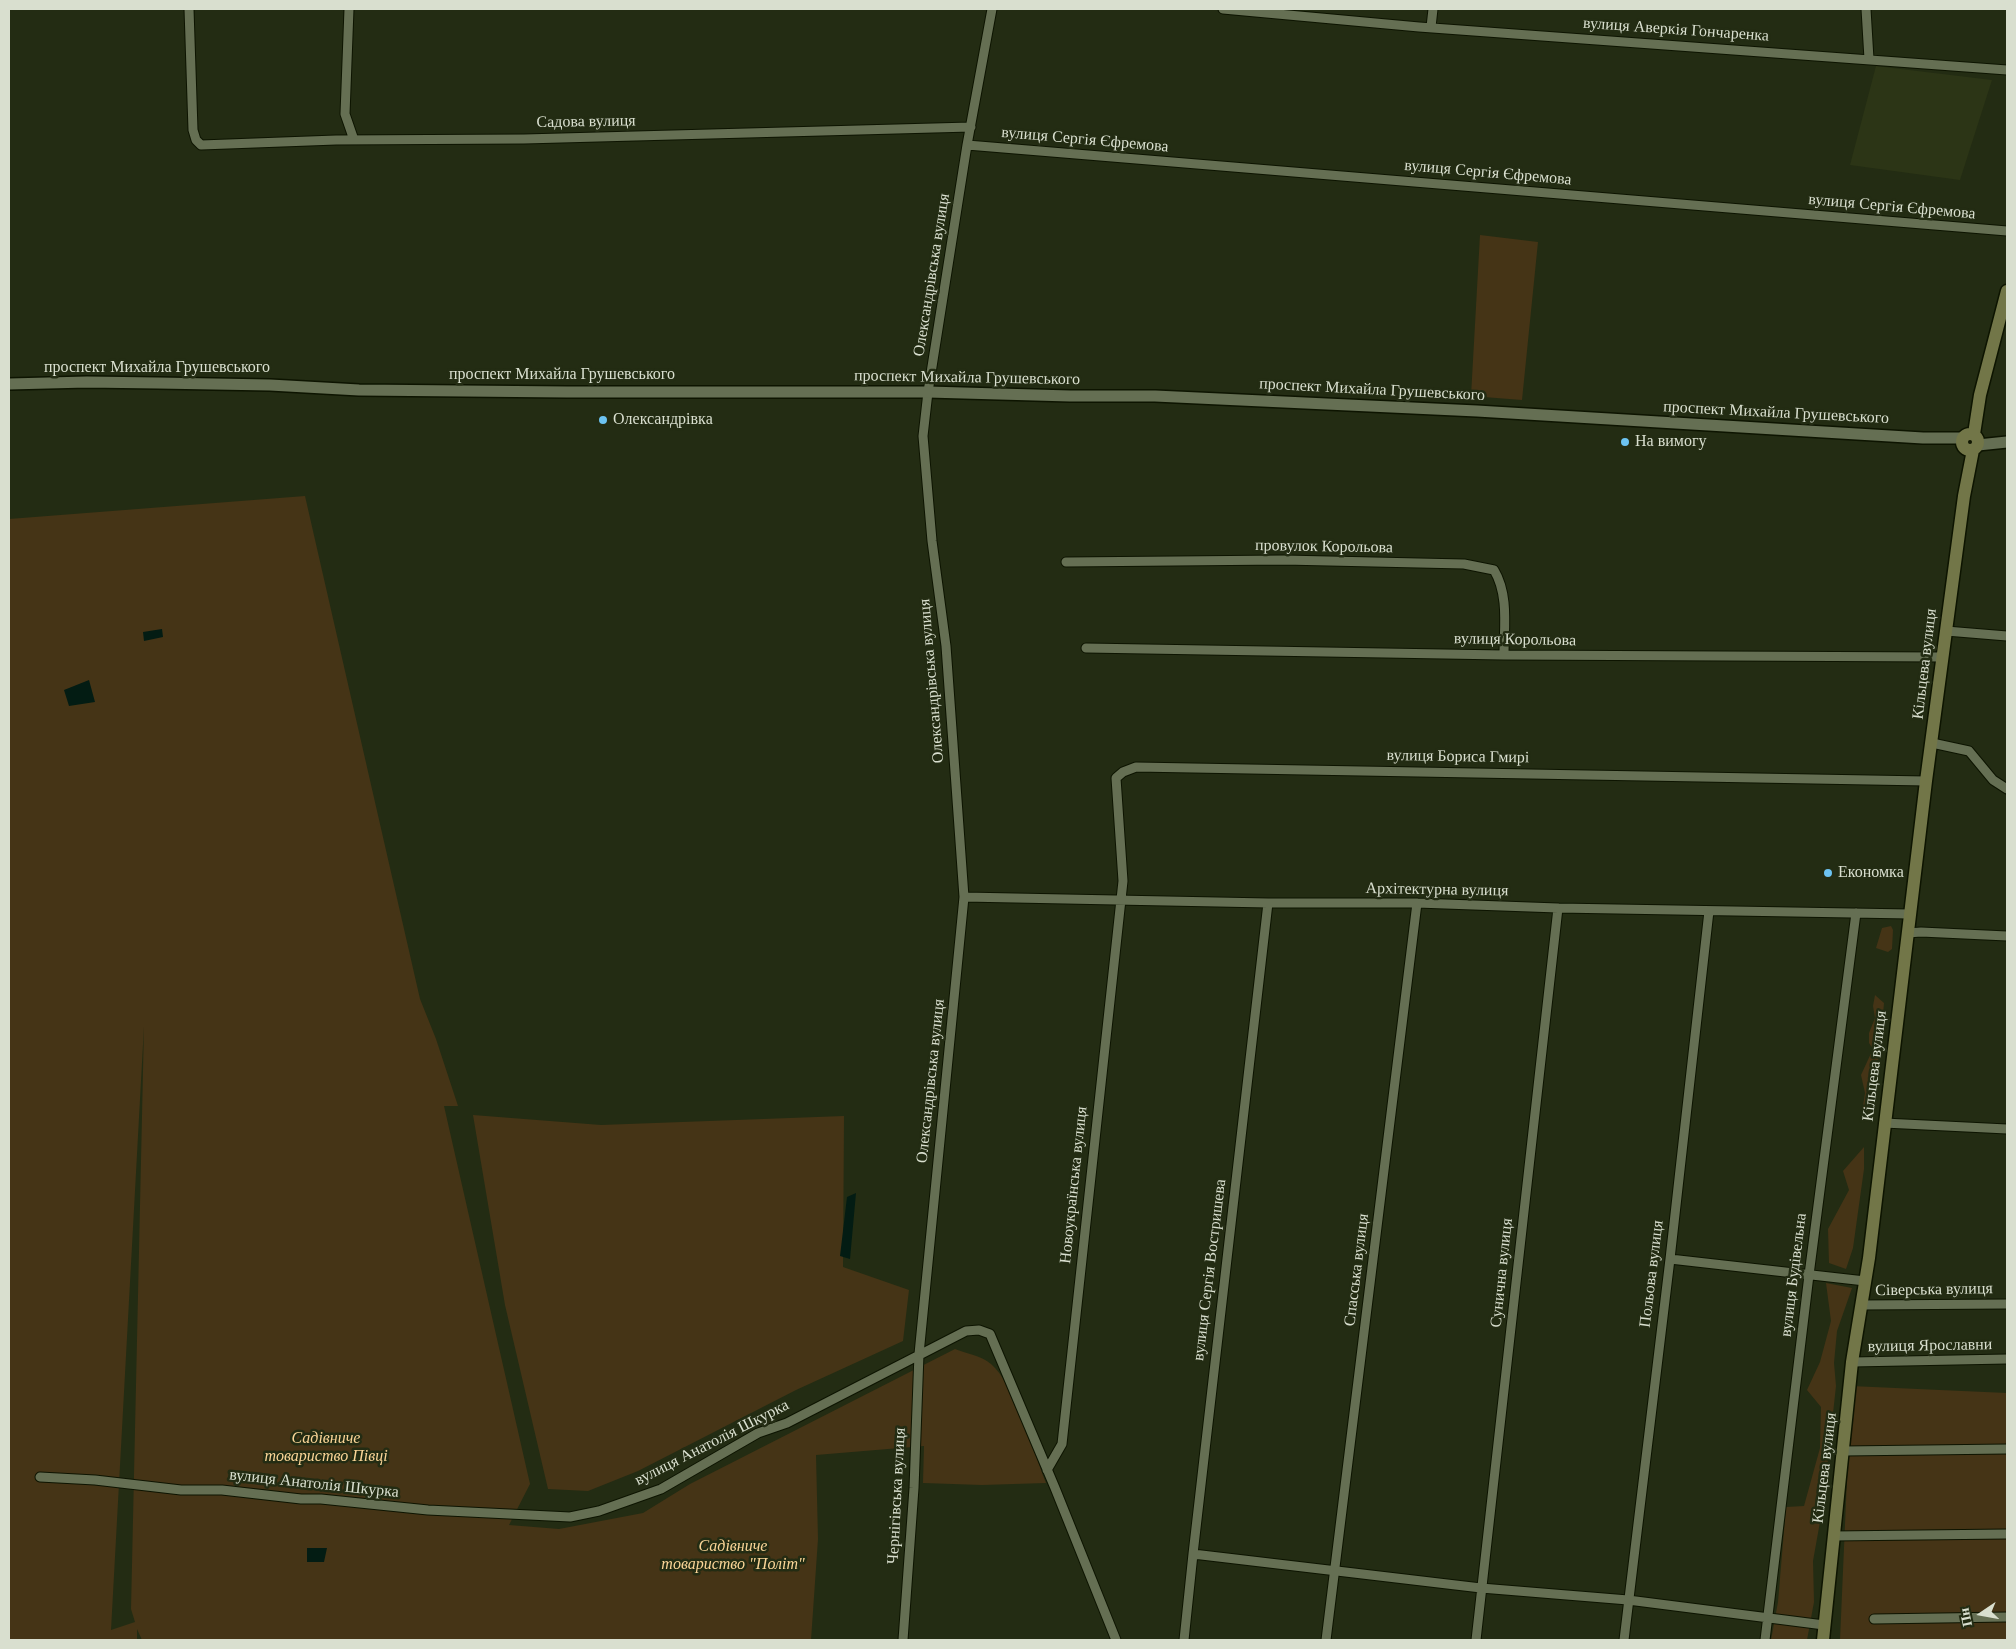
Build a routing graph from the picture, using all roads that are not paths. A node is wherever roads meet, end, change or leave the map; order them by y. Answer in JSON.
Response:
{"nodes":[{"id":1,"x":189,"y":9,"type":"edge"},
{"id":2,"x":349,"y":9,"type":"edge"},
{"id":3,"x":992,"y":9,"type":"edge"},
{"id":4,"x":1224,"y":9,"type":"edge"},
{"id":5,"x":1433,"y":9,"type":"edge"},
{"id":6,"x":1866,"y":9,"type":"edge"},
{"id":7,"x":1431,"y":27,"type":"junction"},
{"id":8,"x":1869,"y":59,"type":"junction"},
{"id":9,"x":2007,"y":70,"type":"edge"},
{"id":10,"x":971,"y":127,"type":"junction"},
{"id":11,"x":354,"y":140,"type":"junction"},
{"id":12,"x":967,"y":145,"type":"junction"},
{"id":13,"x":2007,"y":231,"type":"edge"},
{"id":14,"x":2007,"y":291,"type":"edge"},
{"id":15,"x":9,"y":384,"type":"edge"},
{"id":16,"x":928,"y":392,"type":"junction"},
{"id":17,"x":1970,"y":442,"type":"junction"},
{"id":18,"x":2006,"y":442,"type":"edge"},
{"id":19,"x":1066,"y":562,"type":"dead end"},
{"id":20,"x":1946,"y":631,"type":"junction"},
{"id":21,"x":2007,"y":636,"type":"edge"},
{"id":22,"x":1086,"y":648,"type":"dead end"},
{"id":23,"x":1504,"y":655,"type":"junction"},
{"id":24,"x":1943,"y":657,"type":"junction"},
{"id":25,"x":1932,"y":743,"type":"junction"},
{"id":26,"x":1926,"y":781,"type":"junction"},
{"id":27,"x":2007,"y":790,"type":"edge"},
{"id":28,"x":964,"y":897,"type":"junction"},
{"id":29,"x":1120,"y":900,"type":"junction"},
{"id":30,"x":1268,"y":903,"type":"junction"},
{"id":31,"x":1417,"y":903,"type":"junction"},
{"id":32,"x":1558,"y":908,"type":"junction"},
{"id":33,"x":1709,"y":911,"type":"junction"},
{"id":34,"x":1856,"y":914,"type":"junction"},
{"id":35,"x":1910,"y":914,"type":"junction"},
{"id":36,"x":1908,"y":934,"type":"junction"},
{"id":37,"x":2007,"y":936,"type":"edge"},
{"id":38,"x":1884,"y":1123,"type":"junction"},
{"id":39,"x":2007,"y":1129,"type":"edge"},
{"id":40,"x":1670,"y":1259,"type":"junction"},
{"id":41,"x":1809,"y":1275,"type":"junction"},
{"id":42,"x":1865,"y":1282,"type":"junction"},
{"id":43,"x":2007,"y":1304,"type":"edge"},
{"id":44,"x":1861,"y":1305,"type":"junction"},
{"id":45,"x":919,"y":1354,"type":"junction"},
{"id":46,"x":2007,"y":1359,"type":"edge"},
{"id":47,"x":1852,"y":1362,"type":"junction"},
{"id":48,"x":2007,"y":1449,"type":"edge"},
{"id":49,"x":1844,"y":1451,"type":"junction"},
{"id":50,"x":1047,"y":1470,"type":"junction"},
{"id":51,"x":40,"y":1477,"type":"dead end"},
{"id":52,"x":2007,"y":1534,"type":"edge"},
{"id":53,"x":1833,"y":1536,"type":"junction"},
{"id":54,"x":1192,"y":1554,"type":"junction"},
{"id":55,"x":1336,"y":1570,"type":"junction"},
{"id":56,"x":1481,"y":1588,"type":"junction"},
{"id":57,"x":1628,"y":1600,"type":"junction"},
{"id":58,"x":2007,"y":1616,"type":"edge"},
{"id":59,"x":1768,"y":1618,"type":"junction"},
{"id":60,"x":1874,"y":1619,"type":"dead end"},
{"id":61,"x":1824,"y":1625,"type":"junction"},
{"id":62,"x":903,"y":1640,"type":"edge"},
{"id":63,"x":1116,"y":1640,"type":"edge"},
{"id":64,"x":1184,"y":1640,"type":"edge"},
{"id":65,"x":1326,"y":1640,"type":"edge"},
{"id":66,"x":1476,"y":1640,"type":"edge"},
{"id":67,"x":1624,"y":1640,"type":"edge"},
{"id":68,"x":1765,"y":1640,"type":"edge"},
{"id":69,"x":1823,"y":1640,"type":"edge"}],
"edges":[{"from":1,"to":11,"type":"street","name":"Садова вулиця"},
{"from":2,"to":11,"type":"street"},
{"from":3,"to":10,"type":"street","name":"Олександрівська вулиця"},
{"from":4,"to":7,"type":"street","name":"вулиця Аверкія Гончаренка"},
{"from":5,"to":7,"type":"street"},
{"from":6,"to":8,"type":"street"},
{"from":7,"to":8,"type":"street","name":"вулиця Аверкія Гончаренка"},
{"from":8,"to":9,"type":"street","name":"вулиця Аверкія Гончаренка"},
{"from":10,"to":11,"type":"street","name":"Садова вулиця"},
{"from":10,"to":12,"type":"street","name":"Олександрівська вулиця"},
{"from":12,"to":13,"type":"street","name":"вулиця Сергія Єфремова"},
{"from":12,"to":16,"type":"street","name":"Олександрівська вулиця"},
{"from":14,"to":17,"type":"main road","name":"Кільцева вулиця"},
{"from":15,"to":16,"type":"street","name":"проспект Михайла Грушевського"},
{"from":16,"to":17,"type":"street","name":"проспект Михайла Грушевського"},
{"from":16,"to":28,"type":"street","name":"Олександрівська вулиця"},
{"from":17,"to":18,"type":"street","name":"проспект Михайла Грушевського"},
{"from":17,"to":20,"type":"main road","name":"Кільцева вулиця"},
{"from":19,"to":23,"type":"street","name":"провулок Корольова"},
{"from":20,"to":21,"type":"street"},
{"from":20,"to":24,"type":"main road","name":"Кільцева вулиця"},
{"from":22,"to":23,"type":"street","name":"вулиця Корольова"},
{"from":23,"to":24,"type":"street","name":"вулиця Корольова"},
{"from":24,"to":25,"type":"main road","name":"Кільцева вулиця"},
{"from":25,"to":26,"type":"main road","name":"Кільцева вулиця"},
{"from":25,"to":27,"type":"street"},
{"from":26,"to":29,"type":"street","name":"вулиця Бориса Гмирі"},
{"from":26,"to":35,"type":"main road","name":"Кільцева вулиця"},
{"from":28,"to":29,"type":"street","name":"Архітектурна вулиця"},
{"from":28,"to":45,"type":"street","name":"Олександрівська вулиця"},
{"from":29,"to":30,"type":"street","name":"Архітектурна вулиця"},
{"from":29,"to":50,"type":"street","name":"Новоукраїнська вулиця"},
{"from":30,"to":31,"type":"street","name":"Архітектурна вулиця"},
{"from":30,"to":54,"type":"street","name":"вулиця Сергія Востришева"},
{"from":31,"to":32,"type":"street","name":"Архітектурна вулиця"},
{"from":31,"to":55,"type":"street","name":"Спасська вулиця"},
{"from":32,"to":33,"type":"street","name":"Архітектурна вулиця"},
{"from":32,"to":56,"type":"street","name":"Сунична вулиця"},
{"from":33,"to":34,"type":"street","name":"Архітектурна вулиця"},
{"from":33,"to":40,"type":"street","name":"Польова вулиця"},
{"from":34,"to":35,"type":"street","name":"Архітектурна вулиця"},
{"from":34,"to":41,"type":"street","name":"вулиця Будівельна"},
{"from":35,"to":36,"type":"main road","name":"Кільцева вулиця"},
{"from":36,"to":37,"type":"street"},
{"from":36,"to":38,"type":"main road","name":"Кільцева вулиця"},
{"from":38,"to":39,"type":"street"},
{"from":38,"to":42,"type":"main road","name":"Кільцева вулиця"},
{"from":40,"to":41,"type":"street"},
{"from":40,"to":57,"type":"street","name":"Польова вулиця"},
{"from":41,"to":42,"type":"street"},
{"from":41,"to":59,"type":"street","name":"вулиця Будівельна"},
{"from":42,"to":44,"type":"main road","name":"Кільцева вулиця"},
{"from":43,"to":44,"type":"street","name":"Сіверська вулиця"},
{"from":44,"to":47,"type":"main road","name":"Кільцева вулиця"},
{"from":45,"to":50,"type":"street","name":"вулиця Анатолія Шкурка"},
{"from":45,"to":51,"type":"street","name":"вулиця Анатолія Шкурка"},
{"from":45,"to":62,"type":"street","name":"Чернігівська вулиця"},
{"from":46,"to":47,"type":"street","name":"вулиця Ярославни"},
{"from":47,"to":49,"type":"main road","name":"Кільцева вулиця"},
{"from":48,"to":49,"type":"street"},
{"from":49,"to":53,"type":"main road","name":"Кільцева вулиця"},
{"from":50,"to":63,"type":"street","name":"вулиця Анатолія Шкурка"},
{"from":52,"to":53,"type":"street"},
{"from":53,"to":61,"type":"main road","name":"Кільцева вулиця"},
{"from":54,"to":55,"type":"street"},
{"from":54,"to":64,"type":"street","name":"вулиця Сергія Востришева"},
{"from":55,"to":56,"type":"street"},
{"from":55,"to":65,"type":"street","name":"Спасська вулиця"},
{"from":56,"to":57,"type":"street"},
{"from":56,"to":66,"type":"street","name":"Сунична вулиця"},
{"from":57,"to":59,"type":"street"},
{"from":57,"to":67,"type":"street","name":"Польова вулиця"},
{"from":58,"to":60,"type":"street"},
{"from":59,"to":61,"type":"street"},
{"from":59,"to":68,"type":"street","name":"вулиця Будівельна"},
{"from":61,"to":69,"type":"main road","name":"Кільцева вулиця"}]}
